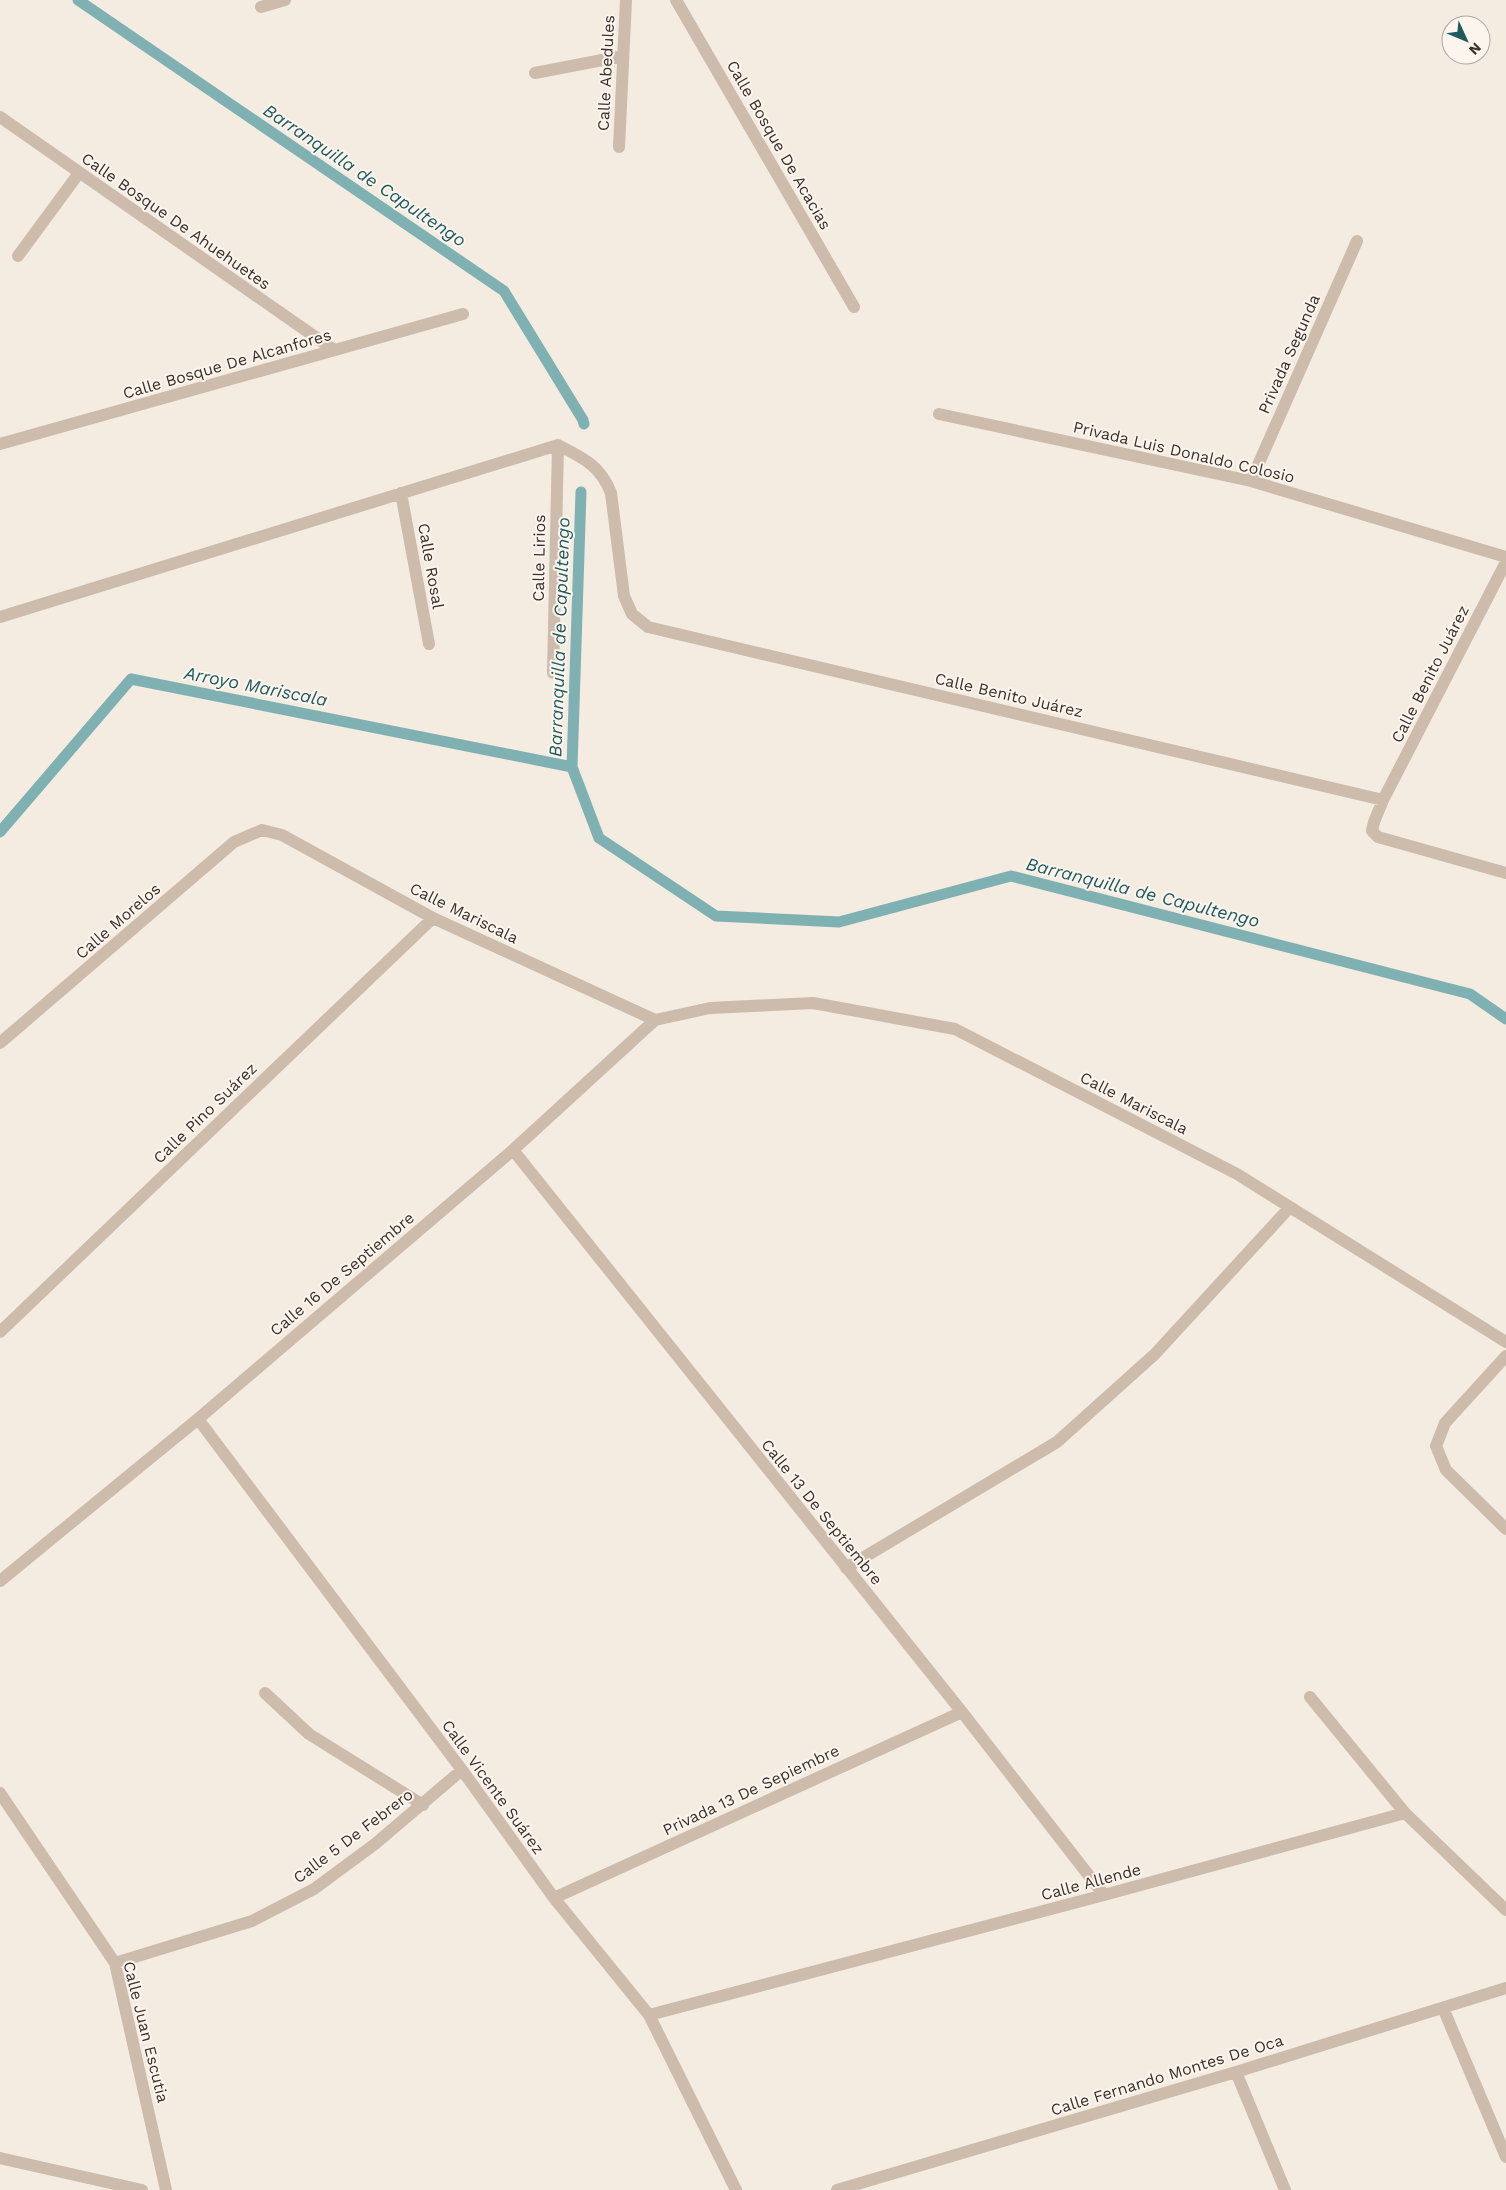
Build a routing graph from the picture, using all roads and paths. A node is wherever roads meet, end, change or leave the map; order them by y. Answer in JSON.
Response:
{"nodes":[{"id":1,"x":285,"y":0,"type":"edge"},
{"id":2,"x":626,"y":0,"type":"edge"},
{"id":3,"x":676,"y":0,"type":"edge"},
{"id":4,"x":261,"y":7,"type":"dead end"},
{"id":5,"x":623,"y":56,"type":"junction"},
{"id":6,"x":535,"y":72,"type":"dead end"},
{"id":7,"x":0,"y":117,"type":"edge"},
{"id":8,"x":619,"y":147,"type":"dead end"},
{"id":9,"x":79,"y":173,"type":"junction"},
{"id":10,"x":1357,"y":241,"type":"dead end"},
{"id":11,"x":18,"y":256,"type":"dead end"},
{"id":12,"x":854,"y":307,"type":"dead end"},
{"id":13,"x":463,"y":314,"type":"dead end"},
{"id":14,"x":334,"y":350,"type":"junction"},
{"id":15,"x":939,"y":414,"type":"dead end"},
{"id":16,"x":0,"y":444,"type":"edge"},
{"id":17,"x":558,"y":445,"type":"junction"},
{"id":18,"x":1250,"y":481,"type":"junction"},
{"id":19,"x":401,"y":493,"type":"junction"},
{"id":20,"x":1506,"y":557,"type":"edge"},
{"id":21,"x":1506,"y":562,"type":"edge"},
{"id":22,"x":0,"y":617,"type":"edge"},
{"id":23,"x":429,"y":644,"type":"dead end"},
{"id":24,"x":553,"y":673,"type":"dead end"},
{"id":25,"x":1383,"y":800,"type":"junction"},
{"id":26,"x":262,"y":830,"type":"joint"},
{"id":27,"x":1506,"y":873,"type":"edge"},
{"id":28,"x":433,"y":918,"type":"junction"},
{"id":29,"x":655,"y":1020,"type":"junction"},
{"id":30,"x":0,"y":1043,"type":"edge"},
{"id":31,"x":513,"y":1150,"type":"junction"},
{"id":32,"x":1290,"y":1207,"type":"junction"},
{"id":33,"x":0,"y":1332,"type":"edge"},
{"id":34,"x":1506,"y":1342,"type":"edge"},
{"id":35,"x":1506,"y":1356,"type":"edge"},
{"id":36,"x":198,"y":1419,"type":"junction"},
{"id":37,"x":1506,"y":1529,"type":"edge"},
{"id":38,"x":846,"y":1568,"type":"junction"},
{"id":39,"x":0,"y":1581,"type":"edge"},
{"id":40,"x":265,"y":1693,"type":"dead end"},
{"id":41,"x":1310,"y":1697,"type":"dead end"},
{"id":42,"x":962,"y":1712,"type":"junction"},
{"id":43,"x":462,"y":1770,"type":"junction"},
{"id":44,"x":0,"y":1793,"type":"edge"},
{"id":45,"x":422,"y":1805,"type":"junction"},
{"id":46,"x":1405,"y":1813,"type":"junction"},
{"id":47,"x":1104,"y":1895,"type":"junction"},
{"id":48,"x":554,"y":1898,"type":"junction"},
{"id":49,"x":1506,"y":1910,"type":"edge"},
{"id":50,"x":115,"y":1963,"type":"junction"},
{"id":51,"x":1506,"y":1988,"type":"edge"},
{"id":52,"x":1443,"y":2008,"type":"junction"},
{"id":53,"x":649,"y":2015,"type":"junction"},
{"id":54,"x":1236,"y":2072,"type":"junction"},
{"id":55,"x":1506,"y":2157,"type":"edge"},
{"id":56,"x":0,"y":2158,"type":"edge"},
{"id":57,"x":142,"y":2190,"type":"edge"},
{"id":58,"x":166,"y":2190,"type":"edge"},
{"id":59,"x":736,"y":2190,"type":"edge"},
{"id":60,"x":837,"y":2190,"type":"edge"},
{"id":61,"x":1285,"y":2190,"type":"edge"}],
"edges":[{"from":1,"to":4,"type":"street"},
{"from":2,"to":5,"type":"street","name":"Calle Abedules"},
{"from":3,"to":12,"type":"street","name":"Calle Bosque De Acacias"},
{"from":5,"to":6,"type":"street"},
{"from":5,"to":8,"type":"street","name":"Calle Abedules"},
{"from":7,"to":9,"type":"street","name":"Calle Bosque De Ahuehuetes"},
{"from":9,"to":11,"type":"street"},
{"from":9,"to":14,"type":"street","name":"Calle Bosque De Ahuehuetes"},
{"from":10,"to":18,"type":"street","name":"Privada Segunda"},
{"from":13,"to":14,"type":"street","name":"Calle Bosque De Alcanfores"},
{"from":14,"to":16,"type":"street","name":"Calle Bosque De Alcanfores"},
{"from":15,"to":18,"type":"street","name":"Privada Luis Donaldo Colosio"},
{"from":17,"to":19,"type":"street"},
{"from":17,"to":24,"type":"street","name":"Calle Lirios"},
{"from":17,"to":25,"type":"street","name":"Calle Benito Juárez"},
{"from":18,"to":20,"type":"street","name":"Privada Luis Donaldo Colosio"},
{"from":19,"to":22,"type":"street"},
{"from":19,"to":23,"type":"street","name":"Calle Rosal"},
{"from":21,"to":25,"type":"street","name":"Calle Benito Juárez"},
{"from":25,"to":27,"type":"street","name":"Calle Benito Juárez"},
{"from":26,"to":28,"type":"street","name":"Calle Mariscala"},
{"from":26,"to":30,"type":"street","name":"Calle Morelos"},
{"from":28,"to":29,"type":"street","name":"Calle Mariscala"},
{"from":28,"to":33,"type":"street","name":"Calle Pino Suárez"},
{"from":29,"to":31,"type":"street","name":"Calle 16 De Septiembre"},
{"from":29,"to":32,"type":"street","name":"Calle Mariscala"},
{"from":31,"to":36,"type":"street","name":"Calle 16 De Septiembre"},
{"from":31,"to":38,"type":"street","name":"Calle 13 De Septiembre"},
{"from":32,"to":34,"type":"street","name":"Calle Mariscala"},
{"from":32,"to":38,"type":"street"},
{"from":35,"to":37,"type":"street"},
{"from":36,"to":39,"type":"street","name":"Calle 16 De Septiembre"},
{"from":36,"to":43,"type":"street","name":"Calle Vicente Suárez"},
{"from":38,"to":42,"type":"street","name":"Calle 13 De Septiembre"},
{"from":40,"to":45,"type":"street"},
{"from":41,"to":46,"type":"street"},
{"from":42,"to":47,"type":"street","name":"Calle 13 De Septiembre"},
{"from":42,"to":48,"type":"street","name":"Privada 13 De Sepiembre"},
{"from":43,"to":45,"type":"street","name":"Calle 5 De Febrero"},
{"from":43,"to":48,"type":"street","name":"Calle Vicente Suárez"},
{"from":44,"to":50,"type":"street","name":"Calle Juan Escutia"},
{"from":45,"to":50,"type":"street","name":"Calle 5 De Febrero"},
{"from":46,"to":47,"type":"street","name":"Calle Allende"},
{"from":46,"to":49,"type":"street"},
{"from":47,"to":53,"type":"street","name":"Calle Allende"},
{"from":48,"to":53,"type":"street","name":"Calle Vicente Suárez"},
{"from":50,"to":58,"type":"street","name":"Calle Juan Escutia"},
{"from":51,"to":52,"type":"street","name":"Calle Fernando Montes De Oca"},
{"from":52,"to":54,"type":"street","name":"Calle Fernando Montes De Oca"},
{"from":52,"to":55,"type":"street"},
{"from":53,"to":59,"type":"street","name":"Calle Vicente Suárez"},
{"from":54,"to":60,"type":"street","name":"Calle Fernando Montes De Oca"},
{"from":54,"to":61,"type":"street"},
{"from":56,"to":57,"type":"street"}]}
